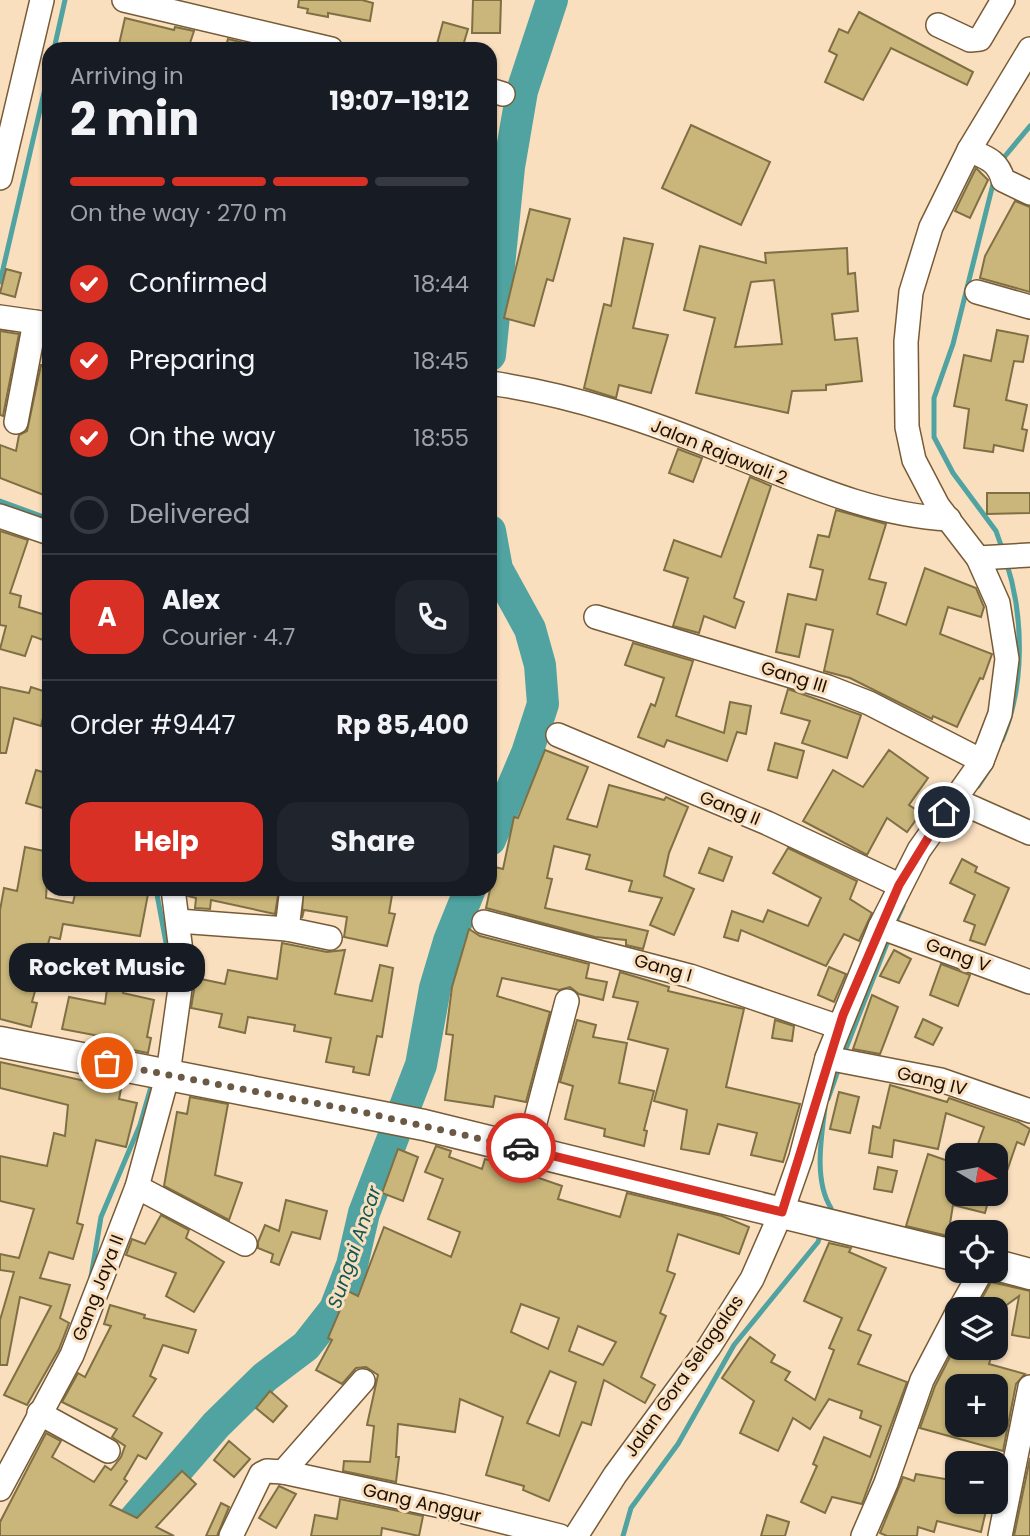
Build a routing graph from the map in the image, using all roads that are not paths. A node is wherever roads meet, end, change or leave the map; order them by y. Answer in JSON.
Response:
{"nodes":[{"id":1,"x":42,"y":0,"type":"edge"},
{"id":2,"x":124,"y":0,"type":"edge"},
{"id":3,"x":1003,"y":0,"type":"edge"},
{"id":4,"x":938,"y":25,"type":"dead end"},
{"id":5,"x":301,"y":42,"type":"edge"},
{"id":6,"x":1029,"y":55,"type":"edge"},
{"id":7,"x":4,"y":145,"type":"edge"},
{"id":8,"x":970,"y":150,"type":"junction"},
{"id":9,"x":0,"y":178,"type":"edge"},
{"id":10,"x":1030,"y":193,"type":"edge"},
{"id":11,"x":977,"y":292,"type":"dead end"},
{"id":12,"x":1030,"y":307,"type":"edge"},
{"id":13,"x":1,"y":317,"type":"edge"},
{"id":14,"x":42,"y":323,"type":"edge"},
{"id":15,"x":499,"y":384,"type":"edge"},
{"id":16,"x":16,"y":422,"type":"dead end"},
{"id":17,"x":0,"y":516,"type":"edge"},
{"id":18,"x":949,"y":519,"type":"junction"},
{"id":19,"x":42,"y":531,"type":"edge"},
{"id":20,"x":1025,"y":555,"type":"edge"},
{"id":21,"x":983,"y":557,"type":"junction"},
{"id":22,"x":596,"y":617,"type":"dead end"},
{"id":23,"x":558,"y":736,"type":"dead end"},
{"id":24,"x":982,"y":761,"type":"junction"},
{"id":25,"x":960,"y":802,"type":"junction"},
{"id":26,"x":1030,"y":833,"type":"edge"},
{"id":27,"x":899,"y":885,"type":"junction"},
{"id":28,"x":174,"y":896,"type":"edge"},
{"id":29,"x":290,"y":896,"type":"dead end"},
{"id":30,"x":178,"y":920,"type":"junction"},
{"id":31,"x":484,"y":922,"type":"dead end"},
{"id":32,"x":287,"y":929,"type":"junction"},
{"id":33,"x":889,"y":930,"type":"junction"},
{"id":34,"x":330,"y":938,"type":"dead end"},
{"id":35,"x":1030,"y":982,"type":"edge"},
{"id":36,"x":567,"y":1001,"type":"dead end"},
{"id":37,"x":839,"y":1027,"type":"junction"},
{"id":38,"x":0,"y":1042,"type":"edge"},
{"id":39,"x":835,"y":1060,"type":"junction"},
{"id":40,"x":154,"y":1072,"type":"junction"},
{"id":41,"x":1030,"y":1111,"type":"edge"},
{"id":42,"x":528,"y":1149,"type":"junction"},
{"id":43,"x":136,"y":1187,"type":"junction"},
{"id":44,"x":782,"y":1212,"type":"junction"},
{"id":45,"x":244,"y":1244,"type":"dead end"},
{"id":46,"x":945,"y":1253,"type":"edge"},
{"id":47,"x":1008,"y":1268,"type":"edge"},
{"id":48,"x":1030,"y":1273,"type":"edge"},
{"id":49,"x":945,"y":1337,"type":"edge"},
{"id":50,"x":363,"y":1381,"type":"dead end"},
{"id":51,"x":1030,"y":1387,"type":"edge"},
{"id":52,"x":39,"y":1413,"type":"junction"},
{"id":53,"x":108,"y":1451,"type":"dead end"},
{"id":54,"x":1023,"y":1459,"type":"edge"},
{"id":55,"x":283,"y":1472,"type":"junction"},
{"id":56,"x":1,"y":1486,"type":"edge"},
{"id":57,"x":231,"y":1536,"type":"edge"},
{"id":58,"x":560,"y":1536,"type":"edge"},
{"id":59,"x":576,"y":1536,"type":"edge"},
{"id":60,"x":863,"y":1536,"type":"edge"},
{"id":61,"x":1000,"y":1536,"type":"edge"}],
"edges":[{"from":1,"to":7,"type":"street"},
{"from":2,"to":5,"type":"street"},
{"from":3,"to":4,"type":"street"},
{"from":6,"to":8,"type":"street","name":"Jalan Gora Selagalas"},
{"from":7,"to":9,"type":"street"},
{"from":8,"to":10,"type":"street"},
{"from":8,"to":18,"type":"street","name":"Jalan Gora Selagalas"},
{"from":11,"to":12,"type":"street"},
{"from":13,"to":14,"type":"street"},
{"from":14,"to":16,"type":"street"},
{"from":15,"to":18,"type":"street","name":"Jalan Rajawali 2"},
{"from":17,"to":19,"type":"street"},
{"from":18,"to":21,"type":"street","name":"Jalan Gora Selagalas"},
{"from":20,"to":21,"type":"street"},
{"from":21,"to":24,"type":"street","name":"Jalan Gora Selagalas"},
{"from":22,"to":24,"type":"street","name":"Gang III"},
{"from":23,"to":27,"type":"street","name":"Gang II"},
{"from":24,"to":25,"type":"street","name":"Jalan Gora Selagalas"},
{"from":25,"to":26,"type":"street"},
{"from":25,"to":27,"type":"street","name":"Jalan Gora Selagalas"},
{"from":27,"to":33,"type":"street","name":"Jalan Gora Selagalas"},
{"from":28,"to":30,"type":"street","name":"Gang Jaya II"},
{"from":29,"to":32,"type":"street"},
{"from":30,"to":32,"type":"street"},
{"from":30,"to":40,"type":"street","name":"Gang Jaya II"},
{"from":31,"to":37,"type":"street","name":"Gang I"},
{"from":32,"to":34,"type":"street"},
{"from":33,"to":35,"type":"street","name":"Gang V"},
{"from":33,"to":37,"type":"street","name":"Jalan Gora Selagalas"},
{"from":36,"to":42,"type":"street"},
{"from":37,"to":39,"type":"street","name":"Jalan Gora Selagalas"},
{"from":38,"to":40,"type":"main road"},
{"from":39,"to":41,"type":"street","name":"Gang IV"},
{"from":39,"to":44,"type":"street","name":"Jalan Gora Selagalas"},
{"from":40,"to":42,"type":"main road"},
{"from":40,"to":43,"type":"street","name":"Gang Jaya II"},
{"from":42,"to":44,"type":"main road"},
{"from":43,"to":45,"type":"street"},
{"from":43,"to":52,"type":"street","name":"Gang Jaya II"},
{"from":44,"to":46,"type":"main road"},
{"from":44,"to":59,"type":"street","name":"Jalan Gora Selagalas"},
{"from":47,"to":48,"type":"main road"},
{"from":49,"to":60,"type":"street"},
{"from":50,"to":55,"type":"street"},
{"from":51,"to":54,"type":"street"},
{"from":52,"to":53,"type":"street"},
{"from":52,"to":56,"type":"street","name":"Gang Jaya II"},
{"from":54,"to":61,"type":"street"},
{"from":55,"to":57,"type":"street"},
{"from":55,"to":58,"type":"street","name":"Gang Anggur"}]}
